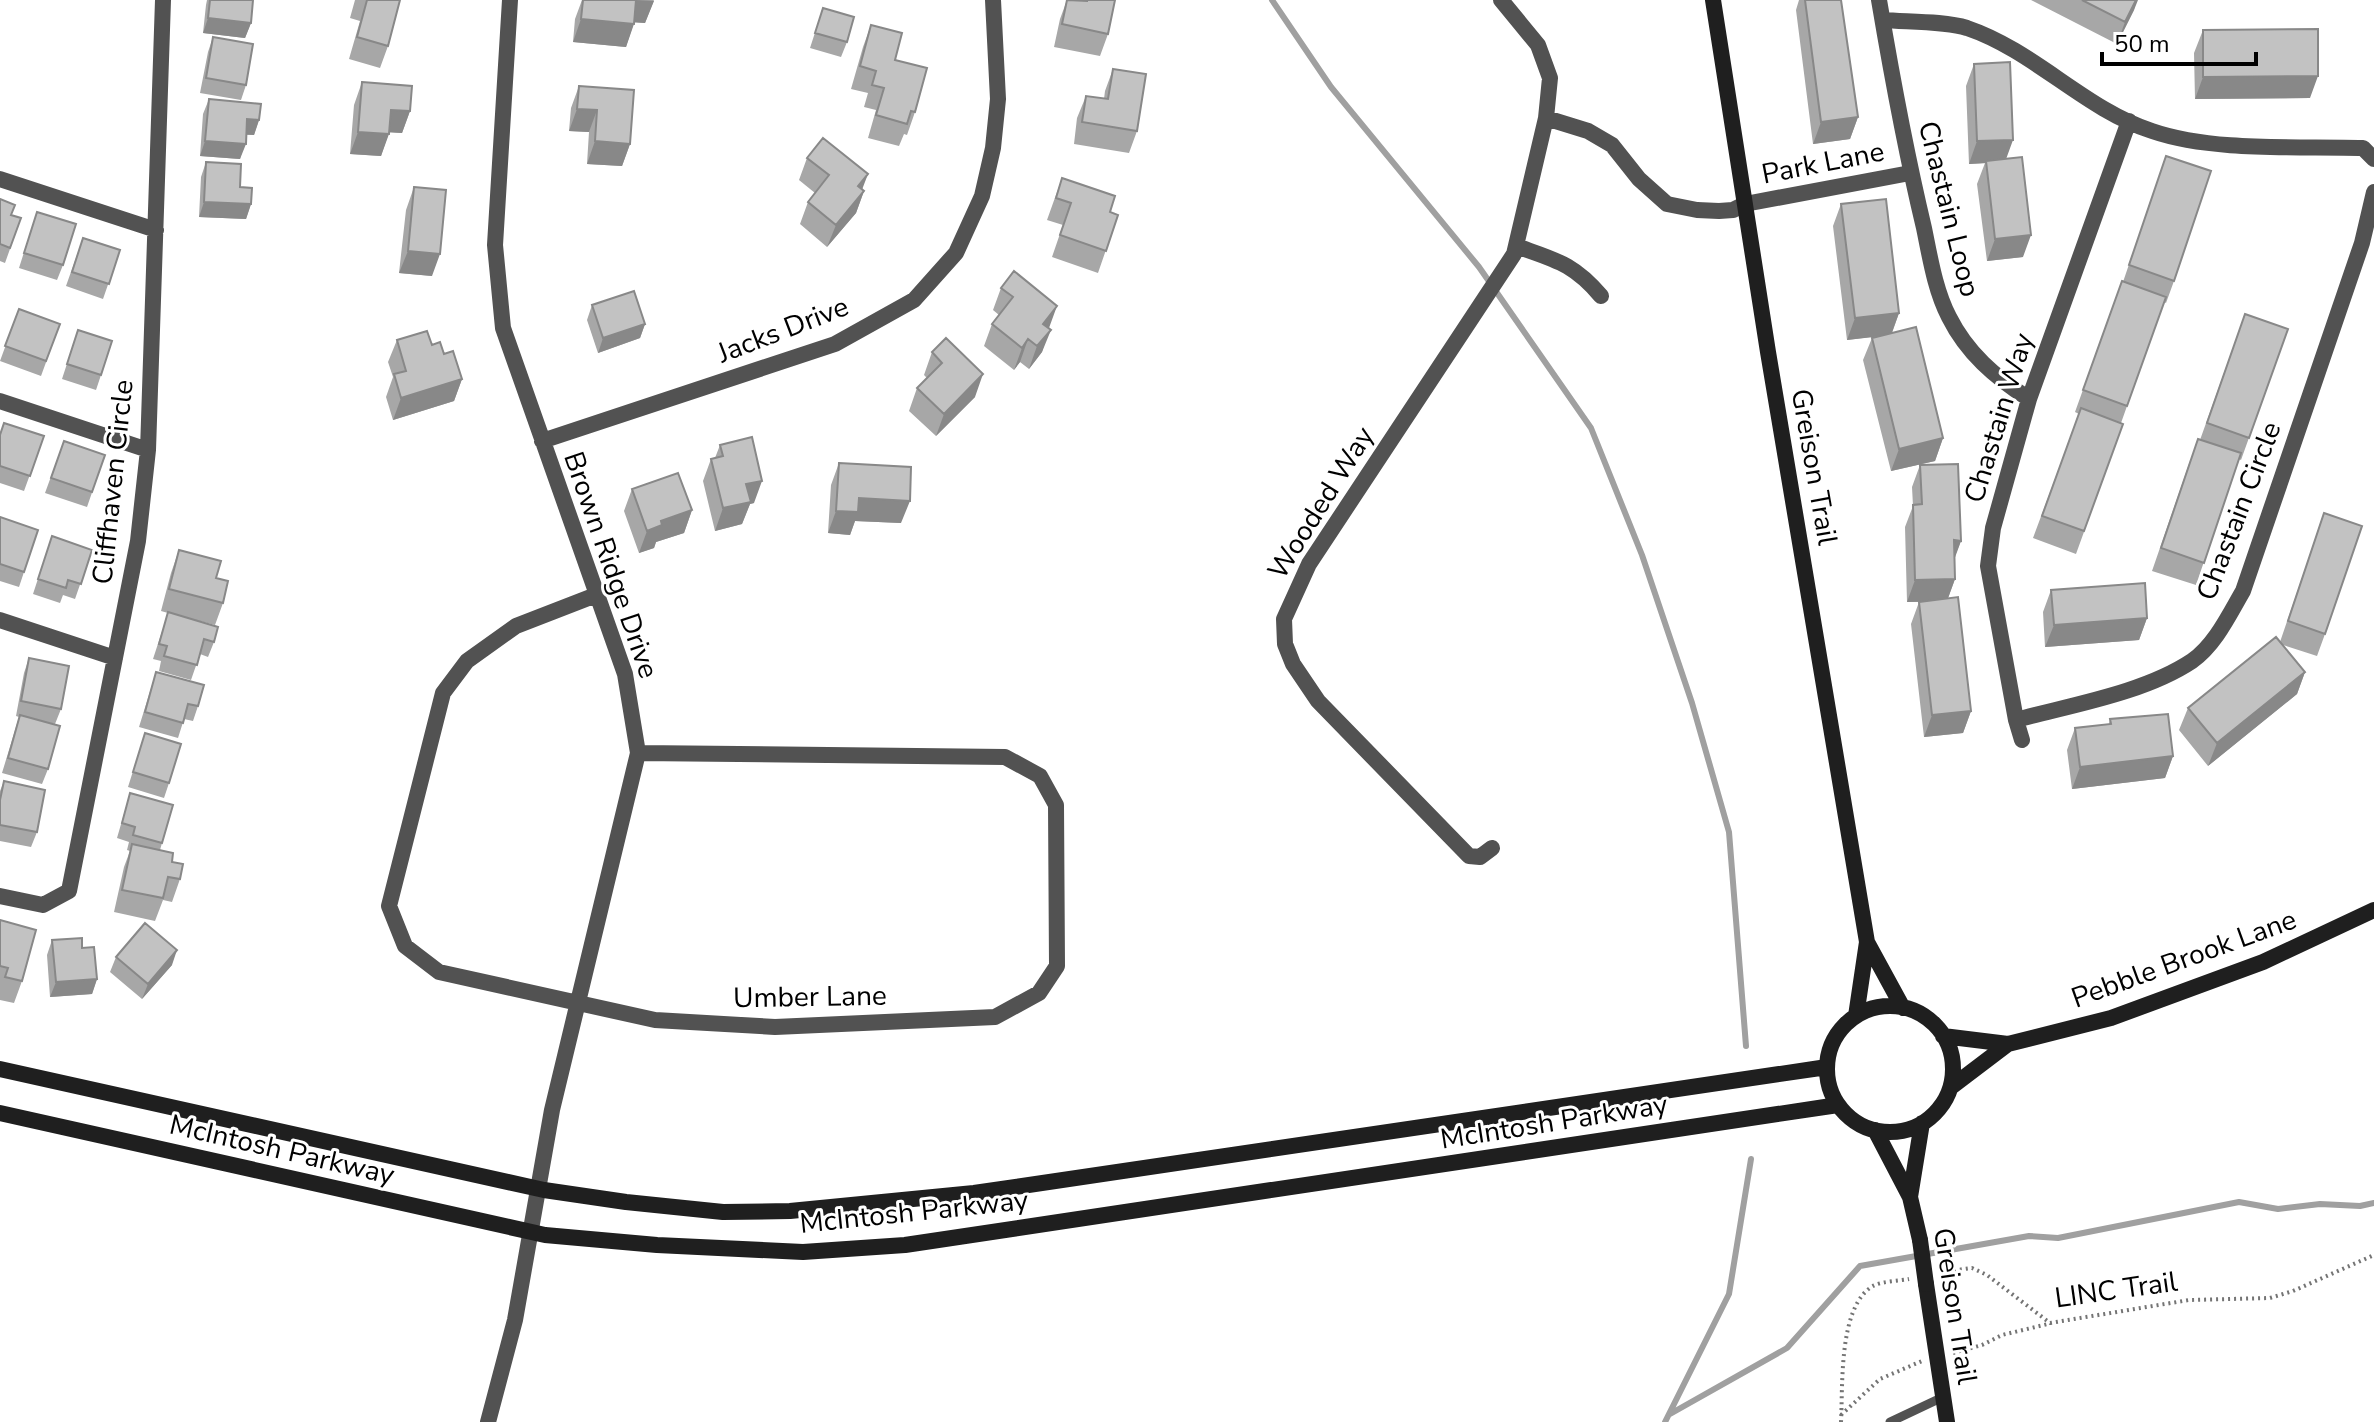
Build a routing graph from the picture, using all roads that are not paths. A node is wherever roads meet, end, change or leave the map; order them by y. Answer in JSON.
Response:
{"nodes":[{"id":1,"x":163,"y":0,"type":"edge"},
{"id":2,"x":510,"y":0,"type":"edge"},
{"id":3,"x":993,"y":0,"type":"edge"},
{"id":4,"x":1501,"y":0,"type":"edge"},
{"id":5,"x":1713,"y":0,"type":"edge"},
{"id":6,"x":1879,"y":0,"type":"edge"},
{"id":7,"x":1883,"y":20,"type":"junction"},
{"id":8,"x":1546,"y":118,"type":"junction"},
{"id":9,"x":2129,"y":121,"type":"junction"},
{"id":10,"x":2374,"y":159,"type":"edge"},
{"id":11,"x":1910,"y":173,"type":"junction"},
{"id":12,"x":0,"y":179,"type":"edge"},
{"id":13,"x":2374,"y":192,"type":"edge"},
{"id":14,"x":1745,"y":204,"type":"junction"},
{"id":15,"x":156,"y":230,"type":"junction"},
{"id":16,"x":1516,"y":246,"type":"junction"},
{"id":17,"x":1601,"y":296,"type":"dead end"},
{"id":18,"x":2029,"y":399,"type":"junction"},
{"id":19,"x":0,"y":401,"type":"edge"},
{"id":20,"x":542,"y":441,"type":"junction"},
{"id":21,"x":148,"y":450,"type":"junction"},
{"id":22,"x":596,"y":595,"type":"junction"},
{"id":23,"x":0,"y":620,"type":"edge"},
{"id":24,"x":115,"y":658,"type":"junction"},
{"id":25,"x":2016,"y":720,"type":"junction"},
{"id":26,"x":2022,"y":740,"type":"dead end"},
{"id":27,"x":638,"y":753,"type":"junction"},
{"id":28,"x":1492,"y":848,"type":"dead end"},
{"id":29,"x":0,"y":896,"type":"edge"},
{"id":30,"x":2374,"y":910,"type":"edge"},
{"id":31,"x":1867,"y":942,"type":"junction"},
{"id":32,"x":579,"y":1005,"type":"junction"},
{"id":33,"x":1903,"y":1008,"type":"junction"},
{"id":34,"x":1856,"y":1016,"type":"junction"},
{"id":35,"x":1943,"y":1036,"type":"junction"},
{"id":36,"x":2008,"y":1044,"type":"junction"},
{"id":37,"x":1827,"y":1067,"type":"junction"},
{"id":38,"x":0,"y":1069,"type":"edge"},
{"id":39,"x":1950,"y":1088,"type":"junction"},
{"id":40,"x":1838,"y":1105,"type":"junction"},
{"id":41,"x":0,"y":1113,"type":"edge"},
{"id":42,"x":1922,"y":1123,"type":"junction"},
{"id":43,"x":1875,"y":1130,"type":"junction"},
{"id":44,"x":538,"y":1189,"type":"junction"},
{"id":45,"x":1910,"y":1197,"type":"junction"},
{"id":46,"x":530,"y":1232,"type":"junction"},
{"id":47,"x":1943,"y":1397,"type":"junction"},
{"id":48,"x":488,"y":1422,"type":"edge"},
{"id":49,"x":1890,"y":1422,"type":"edge"},
{"id":50,"x":1947,"y":1422,"type":"edge"}],
"edges":[{"from":1,"to":15,"type":"street","name":"Cliffhaven Circle"},
{"from":2,"to":20,"type":"street","name":"Brown Ridge Drive"},
{"from":3,"to":20,"type":"street","name":"Jacks Drive"},
{"from":4,"to":8,"type":"street","name":"Wooded Way"},
{"from":5,"to":14,"type":"street","name":"Greison Trail"},
{"from":6,"to":7,"type":"street","name":"Chastain Loop"},
{"from":7,"to":9,"type":"street"},
{"from":7,"to":11,"type":"street","name":"Chastain Loop"},
{"from":8,"to":14,"type":"street"},
{"from":8,"to":16,"type":"street","name":"Wooded Way"},
{"from":9,"to":10,"type":"street"},
{"from":9,"to":18,"type":"street","name":"Chastain Way"},
{"from":11,"to":14,"type":"street","name":"Park Lane"},
{"from":11,"to":18,"type":"street","name":"Chastain Loop"},
{"from":12,"to":15,"type":"street"},
{"from":13,"to":25,"type":"street","name":"Chastain Circle"},
{"from":14,"to":31,"type":"street","name":"Greison Trail"},
{"from":15,"to":21,"type":"street","name":"Cliffhaven Circle"},
{"from":16,"to":17,"type":"street"},
{"from":16,"to":28,"type":"street","name":"Wooded Way"},
{"from":18,"to":25,"type":"street","name":"Chastain Way"},
{"from":19,"to":21,"type":"street"},
{"from":20,"to":22,"type":"street","name":"Brown Ridge Drive"},
{"from":21,"to":24,"type":"street","name":"Cliffhaven Circle"},
{"from":22,"to":27,"type":"street","name":"Brown Ridge Drive"},
{"from":22,"to":32,"type":"street","name":"Umber Lane"},
{"from":23,"to":24,"type":"street"},
{"from":24,"to":29,"type":"street","name":"Cliffhaven Circle"},
{"from":25,"to":26,"type":"street","name":"Chastain Way"},
{"from":27,"to":32,"type":"street","name":"Brown Ridge Drive"},
{"from":27,"to":32,"type":"street","name":"Umber Lane"},
{"from":30,"to":36,"type":"street","name":"Pebble Brook Lane"},
{"from":31,"to":33,"type":"street","name":"Greison Trail"},
{"from":31,"to":34,"type":"street","name":"Greison Trail"},
{"from":32,"to":44,"type":"street","name":"Brown Ridge Drive"},
{"from":33,"to":34,"type":"street"},
{"from":33,"to":35,"type":"street"},
{"from":34,"to":37,"type":"street"},
{"from":35,"to":36,"type":"street","name":"Pebble Brook Lane"},
{"from":35,"to":39,"type":"street"},
{"from":36,"to":39,"type":"street","name":"Pebble Brook Lane"},
{"from":37,"to":40,"type":"street"},
{"from":37,"to":44,"type":"street","name":"McIntosh Parkway"},
{"from":38,"to":44,"type":"street","name":"McIntosh Parkway"},
{"from":39,"to":42,"type":"street"},
{"from":40,"to":43,"type":"street"},
{"from":40,"to":46,"type":"street","name":"McIntosh Parkway"},
{"from":41,"to":46,"type":"street","name":"McIntosh Parkway"},
{"from":42,"to":43,"type":"street"},
{"from":42,"to":45,"type":"street","name":"Greison Trail"},
{"from":43,"to":45,"type":"street","name":"Greison Trail"},
{"from":44,"to":46,"type":"street","name":"Brown Ridge Drive"},
{"from":45,"to":47,"type":"street","name":"Greison Trail","bridge":true},
{"from":46,"to":48,"type":"street","name":"Brown Ridge Drive"},
{"from":47,"to":49,"type":"lane"},
{"from":47,"to":50,"type":"street","name":"Greison Trail"}]}
